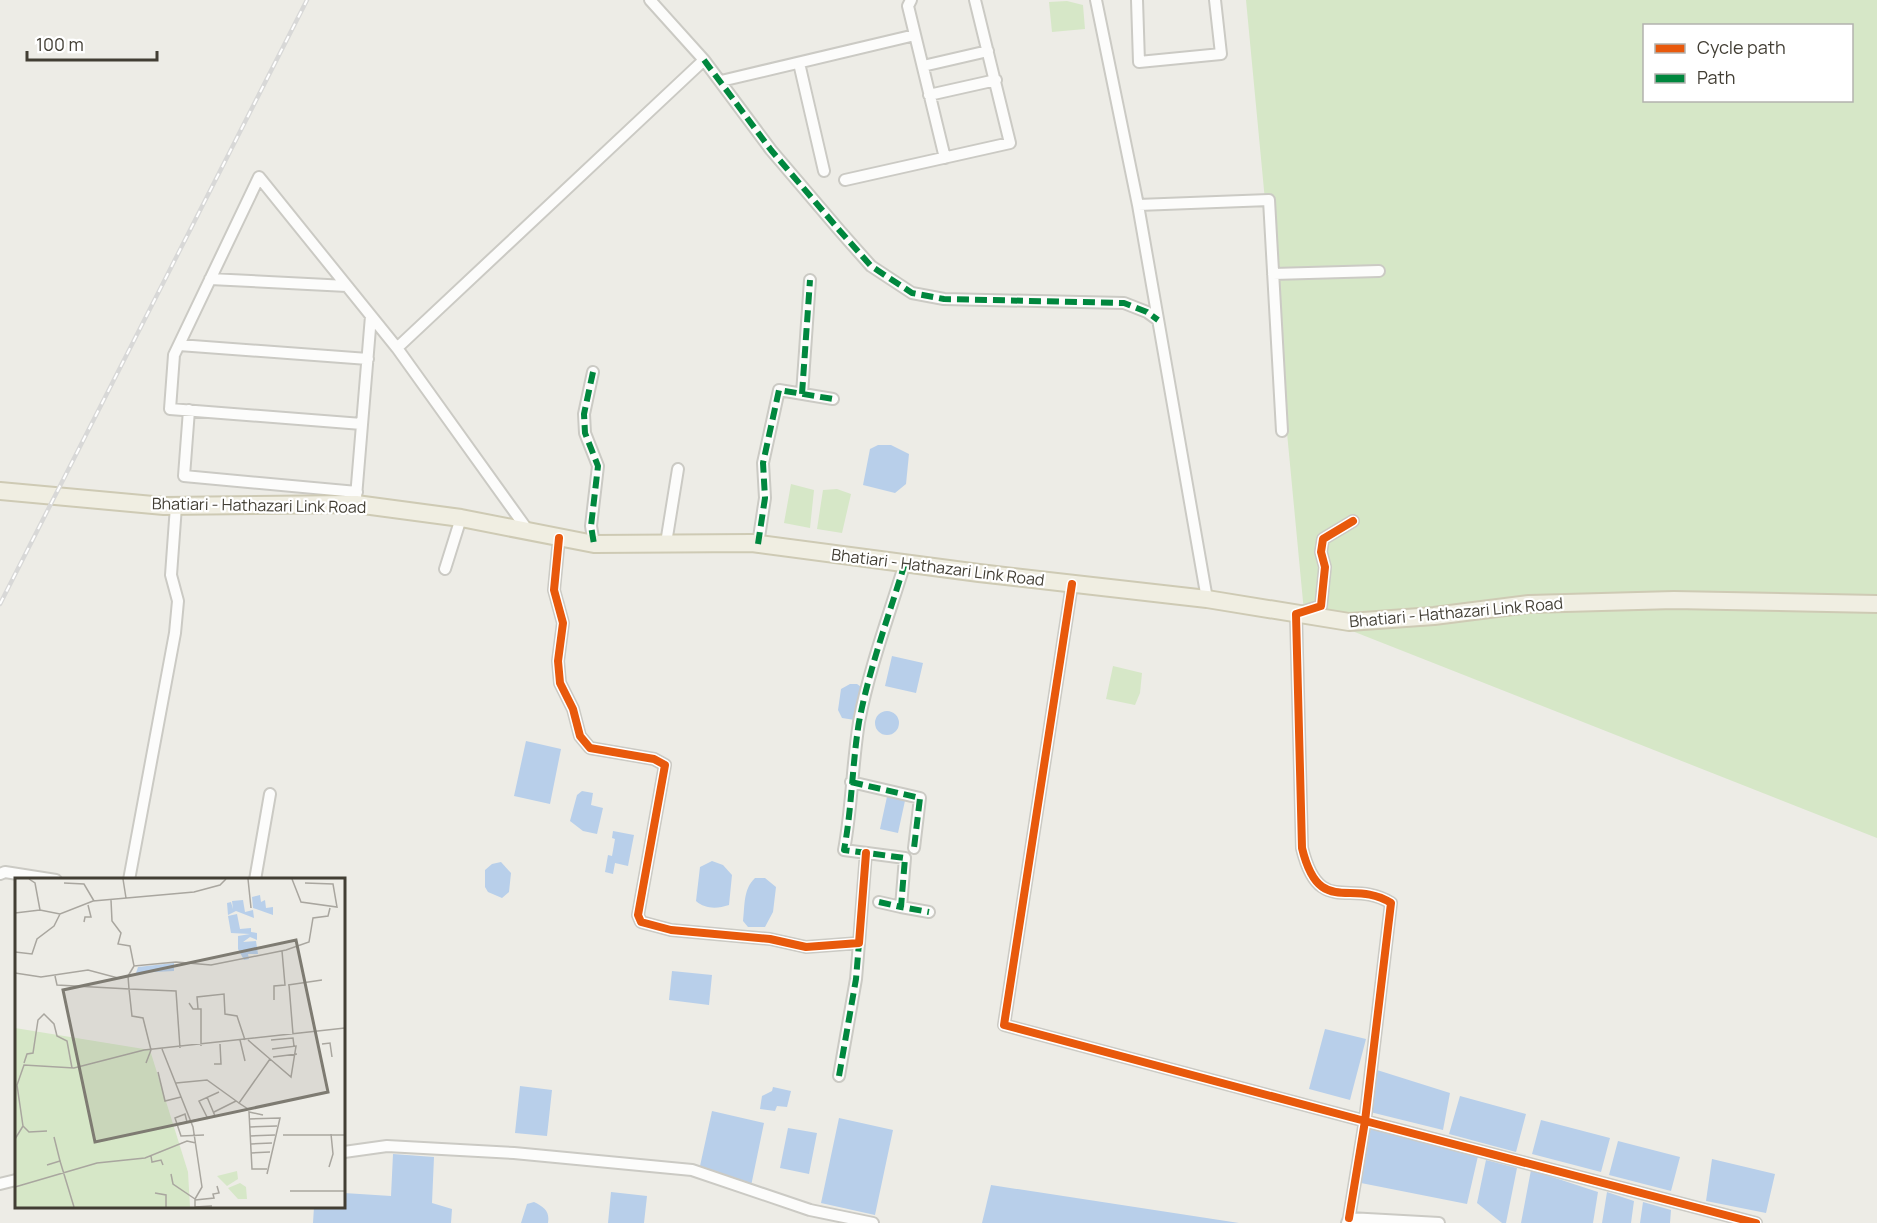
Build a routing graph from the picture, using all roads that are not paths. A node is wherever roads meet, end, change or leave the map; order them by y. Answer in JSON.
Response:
{"nodes":[{"id":1,"x":650,"y":0,"type":"edge"},
{"id":2,"x":911,"y":0,"type":"edge"},
{"id":3,"x":975,"y":0,"type":"edge"},
{"id":4,"x":1096,"y":0,"type":"edge"},
{"id":5,"x":1137,"y":0,"type":"edge"},
{"id":6,"x":1215,"y":0,"type":"edge"},
{"id":7,"x":915,"y":35,"type":"junction"},
{"id":8,"x":988,"y":51,"type":"junction"},
{"id":9,"x":704,"y":60,"type":"junction"},
{"id":10,"x":799,"y":63,"type":"junction"},
{"id":11,"x":923,"y":66,"type":"junction"},
{"id":12,"x":996,"y":80,"type":"junction"},
{"id":13,"x":721,"y":81,"type":"junction"},
{"id":14,"x":929,"y":95,"type":"junction"},
{"id":15,"x":945,"y":158,"type":"junction"},
{"id":16,"x":824,"y":171,"type":"dead end"},
{"id":17,"x":845,"y":180,"type":"dead end"},
{"id":18,"x":1138,"y":205,"type":"junction"},
{"id":19,"x":1380,"y":271,"type":"dead end"},
{"id":20,"x":1273,"y":274,"type":"junction"},
{"id":21,"x":210,"y":279,"type":"junction"},
{"id":22,"x":810,"y":280,"type":"dead end"},
{"id":23,"x":347,"y":286,"type":"junction"},
{"id":24,"x":371,"y":316,"type":"junction"},
{"id":25,"x":1158,"y":320,"type":"junction"},
{"id":26,"x":179,"y":345,"type":"junction"},
{"id":27,"x":397,"y":348,"type":"junction"},
{"id":28,"x":368,"y":358,"type":"junction"},
{"id":29,"x":592,"y":372,"type":"dead end"},
{"id":30,"x":802,"y":394,"type":"junction"},
{"id":31,"x":833,"y":399,"type":"dead end"},
{"id":32,"x":189,"y":410,"type":"junction"},
{"id":33,"x":362,"y":424,"type":"junction"},
{"id":34,"x":1282,"y":431,"type":"dead end"},
{"id":35,"x":678,"y":469,"type":"dead end"},
{"id":36,"x":0,"y":491,"type":"edge"},
{"id":37,"x":356,"y":498,"type":"junction"},
{"id":38,"x":176,"y":506,"type":"junction"},
{"id":39,"x":461,"y":518,"type":"junction"},
{"id":40,"x":1353,"y":521,"type":"dead end"},
{"id":41,"x":529,"y":532,"type":"junction"},
{"id":42,"x":559,"y":538,"type":"junction"},
{"id":43,"x":666,"y":543,"type":"junction"},
{"id":44,"x":594,"y":544,"type":"junction"},
{"id":45,"x":758,"y":544,"type":"junction"},
{"id":46,"x":905,"y":563,"type":"junction"},
{"id":47,"x":445,"y":569,"type":"dead end"},
{"id":48,"x":1072,"y":584,"type":"junction"},
{"id":49,"x":1207,"y":599,"type":"junction"},
{"id":50,"x":1877,"y":604,"type":"edge"},
{"id":51,"x":1296,"y":614,"type":"junction"},
{"id":52,"x":851,"y":782,"type":"junction"},
{"id":53,"x":270,"y":794,"type":"dead end"},
{"id":54,"x":914,"y":848,"type":"dead end"},
{"id":55,"x":866,"y":853,"type":"junction"},
{"id":56,"x":0,"y":874,"type":"edge"},
{"id":57,"x":45,"y":878,"type":"edge"},
{"id":58,"x":129,"y":878,"type":"edge"},
{"id":59,"x":255,"y":878,"type":"edge"},
{"id":60,"x":879,"y":902,"type":"dead end"},
{"id":61,"x":901,"y":907,"type":"junction"},
{"id":62,"x":929,"y":912,"type":"dead end"},
{"id":63,"x":860,"y":943,"type":"junction"},
{"id":64,"x":839,"y":1076,"type":"dead end"},
{"id":65,"x":1365,"y":1121,"type":"junction"},
{"id":66,"x":345,"y":1152,"type":"edge"},
{"id":67,"x":15,"y":1180,"type":"edge"},
{"id":68,"x":0,"y":1184,"type":"edge"},
{"id":69,"x":1348,"y":1220,"type":"edge"},
{"id":70,"x":873,"y":1223,"type":"edge"},
{"id":71,"x":1438,"y":1223,"type":"edge"},
{"id":72,"x":1756,"y":1223,"type":"edge"}],
"edges":[{"from":1,"to":9,"type":"street"},
{"from":2,"to":7,"type":"street"},
{"from":3,"to":8,"type":"street"},
{"from":4,"to":18,"type":"street"},
{"from":5,"to":6,"type":"street"},
{"from":7,"to":10,"type":"street"},
{"from":7,"to":11,"type":"street"},
{"from":8,"to":11,"type":"street"},
{"from":8,"to":12,"type":"street"},
{"from":9,"to":13,"type":"street"},
{"from":9,"to":27,"type":"street"},
{"from":10,"to":13,"type":"street"},
{"from":10,"to":16,"type":"street"},
{"from":11,"to":14,"type":"street"},
{"from":12,"to":14,"type":"street"},
{"from":12,"to":15,"type":"street"},
{"from":13,"to":25,"type":"street"},
{"from":14,"to":15,"type":"street"},
{"from":15,"to":17,"type":"street"},
{"from":18,"to":20,"type":"street"},
{"from":18,"to":25,"type":"street"},
{"from":19,"to":20,"type":"street"},
{"from":20,"to":34,"type":"street"},
{"from":21,"to":23,"type":"street"},
{"from":21,"to":23,"type":"street"},
{"from":21,"to":26,"type":"street"},
{"from":22,"to":30,"type":"street"},
{"from":23,"to":24,"type":"street"},
{"from":24,"to":27,"type":"street"},
{"from":24,"to":28,"type":"street"},
{"from":25,"to":49,"type":"street"},
{"from":26,"to":28,"type":"street"},
{"from":26,"to":32,"type":"street"},
{"from":27,"to":41,"type":"street"},
{"from":28,"to":33,"type":"street"},
{"from":29,"to":44,"type":"street"},
{"from":30,"to":31,"type":"street"},
{"from":30,"to":45,"type":"street"},
{"from":32,"to":33,"type":"street"},
{"from":32,"to":37,"type":"street"},
{"from":33,"to":37,"type":"street"},
{"from":35,"to":43,"type":"street"},
{"from":36,"to":38,"type":"main road","name":"Bhatiari - Hathazari Link Road"},
{"from":37,"to":38,"type":"main road","name":"Bhatiari - Hathazari Link Road"},
{"from":37,"to":39,"type":"main road","name":"Bhatiari - Hathazari Link Road"},
{"from":38,"to":58,"type":"street"},
{"from":39,"to":41,"type":"main road","name":"Bhatiari - Hathazari Link Road"},
{"from":39,"to":47,"type":"street"},
{"from":40,"to":51,"type":"street"},
{"from":41,"to":42,"type":"main road","name":"Bhatiari - Hathazari Link Road"},
{"from":42,"to":44,"type":"main road","name":"Bhatiari - Hathazari Link Road"},
{"from":42,"to":63,"type":"street"},
{"from":43,"to":44,"type":"main road","name":"Bhatiari - Hathazari Link Road"},
{"from":43,"to":45,"type":"main road","name":"Bhatiari - Hathazari Link Road"},
{"from":45,"to":46,"type":"main road","name":"Bhatiari - Hathazari Link Road"},
{"from":46,"to":48,"type":"main road","name":"Bhatiari - Hathazari Link Road"},
{"from":46,"to":52,"type":"street"},
{"from":48,"to":49,"type":"main road","name":"Bhatiari - Hathazari Link Road"},
{"from":48,"to":65,"type":"street"},
{"from":49,"to":51,"type":"main road","name":"Bhatiari - Hathazari Link Road"},
{"from":50,"to":51,"type":"main road","name":"Bhatiari - Hathazari Link Road"},
{"from":51,"to":65,"type":"street"},
{"from":52,"to":54,"type":"street"},
{"from":52,"to":55,"type":"street"},
{"from":53,"to":59,"type":"street"},
{"from":55,"to":61,"type":"street"},
{"from":55,"to":63,"type":"street"},
{"from":56,"to":57,"type":"street"},
{"from":60,"to":61,"type":"street"},
{"from":61,"to":62,"type":"street"},
{"from":63,"to":64,"type":"street"},
{"from":65,"to":69,"type":"street"},
{"from":65,"to":72,"type":"street"},
{"from":66,"to":70,"type":"street"},
{"from":67,"to":68,"type":"street"},
{"from":69,"to":71,"type":"street"}]}
